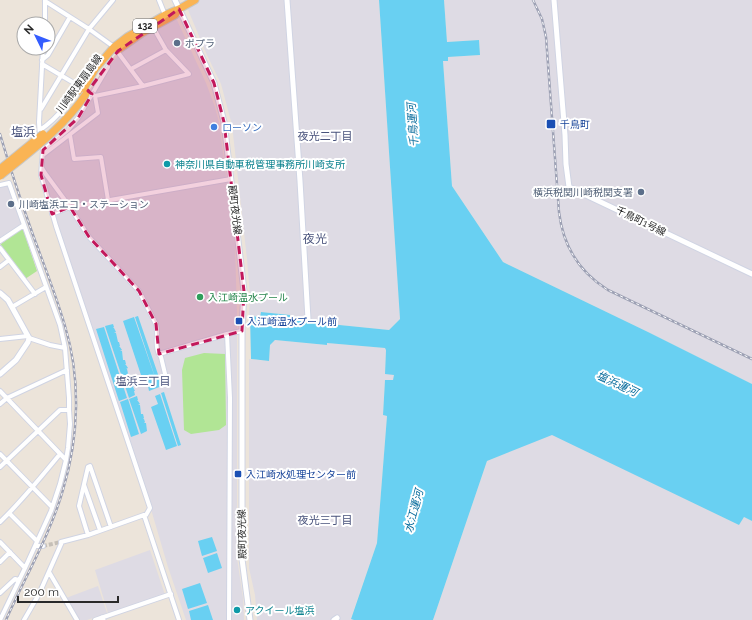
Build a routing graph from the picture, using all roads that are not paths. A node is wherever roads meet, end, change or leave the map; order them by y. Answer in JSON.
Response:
{"nodes":[{"id":1,"x":113,"y":0,"type":"edge"},
{"id":2,"x":159,"y":0,"type":"edge"},
{"id":3,"x":175,"y":0,"type":"edge"},
{"id":4,"x":195,"y":0,"type":"edge"},
{"id":5,"x":287,"y":0,"type":"edge"},
{"id":6,"x":554,"y":0,"type":"edge"},
{"id":7,"x":45,"y":1,"type":"edge"},
{"id":8,"x":179,"y":10,"type":"junction"},
{"id":9,"x":165,"y":15,"type":"junction"},
{"id":10,"x":44,"y":16,"type":"edge"},
{"id":11,"x":70,"y":17,"type":"junction"},
{"id":12,"x":153,"y":27,"type":"junction"},
{"id":13,"x":89,"y":29,"type":"junction"},
{"id":14,"x":116,"y":49,"type":"junction"},
{"id":15,"x":166,"y":50,"type":"junction"},
{"id":16,"x":42,"y":56,"type":"edge"},
{"id":17,"x":42,"y":62,"type":"junction"},
{"id":18,"x":108,"y":67,"type":"dead end"},
{"id":19,"x":131,"y":69,"type":"junction"},
{"id":20,"x":61,"y":75,"type":"junction"},
{"id":21,"x":143,"y":86,"type":"junction"},
{"id":22,"x":88,"y":93,"type":"junction"},
{"id":23,"x":40,"y":111,"type":"junction"},
{"id":24,"x":40,"y":130,"type":"junction"},
{"id":25,"x":70,"y":135,"type":"junction"},
{"id":26,"x":43,"y":150,"type":"junction"},
{"id":27,"x":43,"y":155,"type":"junction"},
{"id":28,"x":42,"y":167,"type":"junction"},
{"id":29,"x":0,"y":169,"type":"edge"},
{"id":30,"x":0,"y":176,"type":"edge"},
{"id":31,"x":231,"y":179,"type":"junction"},
{"id":32,"x":0,"y":185,"type":"edge"},
{"id":33,"x":108,"y":200,"type":"junction"},
{"id":34,"x":70,"y":208,"type":"junction"},
{"id":35,"x":52,"y":214,"type":"junction"},
{"id":36,"x":24,"y":225,"type":"junction"},
{"id":37,"x":0,"y":242,"type":"edge"},
{"id":38,"x":0,"y":248,"type":"edge"},
{"id":39,"x":9,"y":260,"type":"junction"},
{"id":40,"x":0,"y":267,"type":"edge"},
{"id":41,"x":752,"y":274,"type":"edge"},
{"id":42,"x":46,"y":287,"type":"junction"},
{"id":43,"x":0,"y":293,"type":"edge"},
{"id":44,"x":35,"y":294,"type":"junction"},
{"id":45,"x":12,"y":307,"type":"junction"},
{"id":46,"x":308,"y":319,"type":"dead end"},
{"id":47,"x":242,"y":327,"type":"junction"},
{"id":48,"x":227,"y":334,"type":"junction"},
{"id":49,"x":28,"y":337,"type":"junction"},
{"id":50,"x":0,"y":339,"type":"edge"},
{"id":51,"x":65,"y":348,"type":"junction"},
{"id":52,"x":159,"y":354,"type":"junction"},
{"id":53,"x":67,"y":370,"type":"junction"},
{"id":54,"x":0,"y":374,"type":"edge"},
{"id":55,"x":166,"y":378,"type":"dead end"},
{"id":56,"x":0,"y":391,"type":"edge"},
{"id":57,"x":7,"y":398,"type":"junction"},
{"id":58,"x":0,"y":404,"type":"edge"},
{"id":59,"x":69,"y":410,"type":"junction"},
{"id":60,"x":38,"y":430,"type":"junction"},
{"id":61,"x":0,"y":454,"type":"edge"},
{"id":62,"x":60,"y":454,"type":"junction"},
{"id":63,"x":6,"y":460,"type":"junction"},
{"id":64,"x":66,"y":460,"type":"junction"},
{"id":65,"x":0,"y":466,"type":"edge"},
{"id":66,"x":84,"y":484,"type":"junction"},
{"id":67,"x":32,"y":487,"type":"junction"},
{"id":68,"x":52,"y":507,"type":"junction"},
{"id":69,"x":9,"y":513,"type":"junction"},
{"id":70,"x":144,"y":515,"type":"junction"},
{"id":71,"x":0,"y":522,"type":"edge"},
{"id":72,"x":111,"y":527,"type":"junction"},
{"id":73,"x":100,"y":530,"type":"junction"},
{"id":74,"x":88,"y":535,"type":"junction"},
{"id":75,"x":37,"y":541,"type":"junction"},
{"id":76,"x":0,"y":542,"type":"edge"},
{"id":77,"x":35,"y":546,"type":"junction"},
{"id":78,"x":43,"y":546,"type":"tunnel mouth"},
{"id":79,"x":10,"y":552,"type":"junction"},
{"id":80,"x":0,"y":562,"type":"edge"},
{"id":81,"x":25,"y":568,"type":"junction"},
{"id":82,"x":49,"y":572,"type":"junction"},
{"id":83,"x":19,"y":580,"type":"junction"},
{"id":84,"x":0,"y":593,"type":"edge"},
{"id":85,"x":171,"y":594,"type":"junction"},
{"id":86,"x":103,"y":619,"type":"edge"},
{"id":87,"x":0,"y":620,"type":"edge"},
{"id":88,"x":24,"y":620,"type":"edge"},
{"id":89,"x":77,"y":620,"type":"edge"},
{"id":90,"x":94,"y":620,"type":"edge"},
{"id":91,"x":179,"y":620,"type":"edge"},
{"id":92,"x":229,"y":620,"type":"edge"},
{"id":93,"x":250,"y":620,"type":"edge"}],
"edges":[{"from":1,"to":13,"type":"street"},
{"from":2,"to":9,"type":"street"},
{"from":3,"to":8,"type":"street"},
{"from":4,"to":8,"type":"highway","name":"川崎駅東扇島線","number":"132"},
{"from":5,"to":46,"type":"street"},
{"from":6,"to":41,"type":"street","name":"千鳥町1号線"},
{"from":7,"to":10,"type":"street"},
{"from":7,"to":11,"type":"street"},
{"from":8,"to":9,"type":"highway","name":"川崎駅東扇島線","number":"132"},
{"from":8,"to":12,"type":"highway","name":"川崎駅東扇島線","number":"132"},
{"from":8,"to":31,"type":"street","name":"殿町夜光線"},
{"from":9,"to":14,"type":"highway","name":"川崎駅東扇島線","number":"132"},
{"from":11,"to":13,"type":"street"},
{"from":11,"to":17,"type":"street"},
{"from":12,"to":14,"type":"highway","name":"川崎駅東扇島線","number":"132"},
{"from":12,"to":15,"type":"street"},
{"from":13,"to":14,"type":"street"},
{"from":13,"to":20,"type":"street"},
{"from":14,"to":19,"type":"street"},
{"from":14,"to":22,"type":"highway","name":"川崎駅東扇島線","number":"132"},
{"from":14,"to":22,"type":"highway","name":"川崎駅東扇島線","number":"132"},
{"from":15,"to":19,"type":"street"},
{"from":15,"to":21,"type":"street"},
{"from":16,"to":17,"type":"street"},
{"from":17,"to":20,"type":"street"},
{"from":17,"to":23,"type":"street"},
{"from":18,"to":26,"type":"street"},
{"from":19,"to":21,"type":"street"},
{"from":20,"to":22,"type":"street"},
{"from":20,"to":23,"type":"street"},
{"from":21,"to":22,"type":"street"},
{"from":22,"to":24,"type":"street"},
{"from":22,"to":25,"type":"street"},
{"from":22,"to":29,"type":"highway","name":"川崎駅東扇島線","number":"132","bridge":true},
{"from":22,"to":30,"type":"highway","name":"川崎駅東扇島線","number":"132","bridge":true},
{"from":23,"to":24,"type":"street"},
{"from":24,"to":26,"type":"street"},
{"from":25,"to":27,"type":"street"},
{"from":25,"to":33,"type":"street"},
{"from":26,"to":27,"type":"street"},
{"from":27,"to":28,"type":"street"},
{"from":28,"to":34,"type":"street"},
{"from":28,"to":35,"type":"street"},
{"from":31,"to":33,"type":"street"},
{"from":31,"to":47,"type":"street","name":"殿町夜光線"},
{"from":32,"to":36,"type":"street"},
{"from":33,"to":34,"type":"street"},
{"from":34,"to":35,"type":"street"},
{"from":34,"to":52,"type":"street"},
{"from":35,"to":70,"type":"street"},
{"from":36,"to":37,"type":"street"},
{"from":36,"to":42,"type":"street"},
{"from":38,"to":39,"type":"street"},
{"from":39,"to":40,"type":"street"},
{"from":39,"to":44,"type":"street"},
{"from":42,"to":44,"type":"street"},
{"from":42,"to":51,"type":"street"},
{"from":43,"to":45,"type":"street"},
{"from":44,"to":45,"type":"street"},
{"from":45,"to":49,"type":"street"},
{"from":47,"to":48,"type":"street"},
{"from":47,"to":93,"type":"street","name":"殿町夜光線"},
{"from":48,"to":52,"type":"street"},
{"from":48,"to":92,"type":"street"},
{"from":49,"to":50,"type":"street"},
{"from":49,"to":51,"type":"street"},
{"from":49,"to":54,"type":"street"},
{"from":51,"to":53,"type":"street"},
{"from":52,"to":55,"type":"street"},
{"from":53,"to":57,"type":"street"},
{"from":53,"to":59,"type":"street"},
{"from":56,"to":57,"type":"street"},
{"from":57,"to":58,"type":"street"},
{"from":57,"to":60,"type":"street"},
{"from":59,"to":60,"type":"street"},
{"from":59,"to":64,"type":"street"},
{"from":60,"to":62,"type":"street"},
{"from":60,"to":63,"type":"street"},
{"from":61,"to":63,"type":"street"},
{"from":62,"to":64,"type":"street"},
{"from":62,"to":67,"type":"street"},
{"from":63,"to":65,"type":"street"},
{"from":63,"to":67,"type":"street"},
{"from":64,"to":68,"type":"street"},
{"from":66,"to":72,"type":"street"},
{"from":66,"to":73,"type":"street"},
{"from":66,"to":74,"type":"street"},
{"from":67,"to":68,"type":"street"},
{"from":67,"to":69,"type":"street"},
{"from":68,"to":75,"type":"street"},
{"from":69,"to":71,"type":"street"},
{"from":69,"to":75,"type":"street"},
{"from":70,"to":72,"type":"street"},
{"from":70,"to":85,"type":"street"},
{"from":72,"to":73,"type":"street"},
{"from":73,"to":74,"type":"street"},
{"from":74,"to":82,"type":"street"},
{"from":75,"to":77,"type":"street"},
{"from":76,"to":79,"type":"street"},
{"from":77,"to":78,"type":"street"},
{"from":77,"to":81,"type":"street"},
{"from":79,"to":80,"type":"street"},
{"from":79,"to":81,"type":"street"},
{"from":81,"to":83,"type":"street"},
{"from":82,"to":88,"type":"street"},
{"from":82,"to":89,"type":"street"},
{"from":83,"to":84,"type":"street"},
{"from":83,"to":87,"type":"street"},
{"from":85,"to":86,"type":"street"},
{"from":85,"to":91,"type":"street"},
{"from":86,"to":90,"type":"street"}]}
